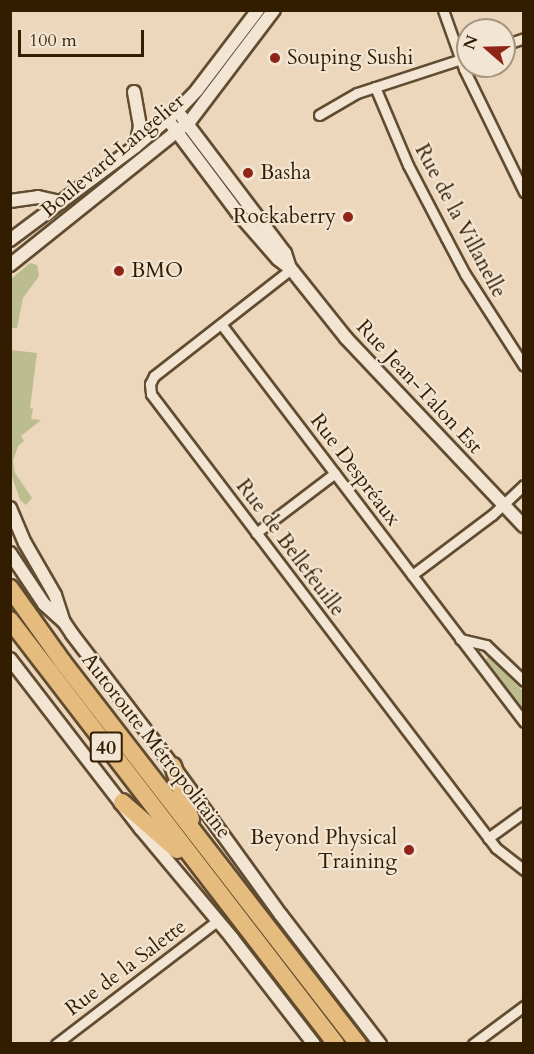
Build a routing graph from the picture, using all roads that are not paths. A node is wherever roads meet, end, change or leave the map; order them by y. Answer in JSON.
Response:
{"nodes":[{"id":1,"x":258,"y":10,"type":"edge"},
{"id":2,"x":274,"y":10,"type":"edge"},
{"id":3,"x":443,"y":10,"type":"edge"},
{"id":4,"x":456,"y":40,"type":"edge"},
{"id":5,"x":456,"y":61,"type":"edge"},
{"id":6,"x":473,"y":78,"type":"edge"},
{"id":7,"x":375,"y":87,"type":"junction"},
{"id":8,"x":134,"y":92,"type":"dead end"},
{"id":9,"x":173,"y":115,"type":"junction"},
{"id":10,"x":319,"y":115,"type":"dead end"},
{"id":11,"x":182,"y":128,"type":"junction"},
{"id":12,"x":136,"y":146,"type":"junction"},
{"id":13,"x":524,"y":192,"type":"edge"},
{"id":14,"x":10,"y":201,"type":"edge"},
{"id":15,"x":60,"y":202,"type":"junction"},
{"id":16,"x":10,"y":240,"type":"edge"},
{"id":17,"x":10,"y":266,"type":"edge"},
{"id":18,"x":291,"y":269,"type":"junction"},
{"id":19,"x":221,"y":324,"type":"junction"},
{"id":20,"x":524,"y":366,"type":"edge"},
{"id":21,"x":334,"y":473,"type":"junction"},
{"id":22,"x":524,"y":485,"type":"edge"},
{"id":23,"x":503,"y":504,"type":"junction"},
{"id":24,"x":10,"y":508,"type":"edge"},
{"id":25,"x":524,"y":526,"type":"edge"},
{"id":26,"x":256,"y":533,"type":"junction"},
{"id":27,"x":10,"y":553,"type":"edge"},
{"id":28,"x":412,"y":575,"type":"junction"},
{"id":29,"x":10,"y":588,"type":"edge"},
{"id":30,"x":10,"y":620,"type":"edge"},
{"id":31,"x":64,"y":622,"type":"junction"},
{"id":32,"x":460,"y":639,"type":"junction"},
{"id":33,"x":12,"y":663,"type":"edge"},
{"id":34,"x":524,"y":681,"type":"edge"},
{"id":35,"x":524,"y":722,"type":"edge"},
{"id":36,"x":173,"y":766,"type":"junction"},
{"id":37,"x":122,"y":802,"type":"junction"},
{"id":38,"x":524,"y":812,"type":"edge"},
{"id":39,"x":488,"y":837,"type":"junction"},
{"id":40,"x":200,"y":839,"type":"junction"},
{"id":41,"x":524,"y":870,"type":"edge"},
{"id":42,"x":203,"y":872,"type":"junction"},
{"id":43,"x":218,"y":920,"type":"junction"},
{"id":44,"x":524,"y":1006,"type":"edge"},
{"id":45,"x":56,"y":1044,"type":"edge"},
{"id":46,"x":314,"y":1044,"type":"edge"},
{"id":47,"x":336,"y":1044,"type":"edge"},
{"id":48,"x":358,"y":1044,"type":"edge"},
{"id":49,"x":380,"y":1044,"type":"edge"},
{"id":50,"x":473,"y":1044,"type":"edge"}],
"edges":[{"from":1,"to":9,"type":"main road","name":"Boulevard Langelier"},
{"from":2,"to":11,"type":"main road","name":"Boulevard Langelier"},
{"from":3,"to":4,"type":"street"},
{"from":5,"to":7,"type":"street"},
{"from":6,"to":13,"type":"street"},
{"from":7,"to":10,"type":"street"},
{"from":7,"to":20,"type":"street","name":"Rue de la Villanelle"},
{"from":8,"to":12,"type":"main road"},
{"from":9,"to":11,"type":"main road","name":"Rue Jean-Talon Est"},
{"from":9,"to":12,"type":"main road","name":"Boulevard Langelier"},
{"from":11,"to":17,"type":"main road","name":"Boulevard Langelier"},
{"from":11,"to":18,"type":"main road","name":"Rue Jean-Talon Est"},
{"from":12,"to":15,"type":"main road","name":"Boulevard Langelier"},
{"from":14,"to":15,"type":"main road"},
{"from":15,"to":16,"type":"main road","name":"Boulevard Langelier"},
{"from":18,"to":19,"type":"street","name":"Rue de Bellefeuille"},
{"from":18,"to":23,"type":"main road","name":"Rue Jean-Talon Est"},
{"from":19,"to":21,"type":"street","name":"Rue Despréaux"},
{"from":19,"to":26,"type":"street","name":"Rue de Bellefeuille"},
{"from":21,"to":26,"type":"street"},
{"from":21,"to":28,"type":"street","name":"Rue Despréaux"},
{"from":22,"to":23,"type":"street"},
{"from":23,"to":25,"type":"main road","name":"Rue Jean-Talon Est"},
{"from":23,"to":28,"type":"street"},
{"from":24,"to":31,"type":"main road"},
{"from":26,"to":39,"type":"street","name":"Rue de Bellefeuille"},
{"from":27,"to":31,"type":"main road"},
{"from":28,"to":32,"type":"street","name":"Rue Despréaux"},
{"from":29,"to":40,"type":"highway","name":"Autoroute Métropolitaine","number":"40"},
{"from":30,"to":42,"type":"highway","name":"Autoroute Métropolitaine","number":"40"},
{"from":31,"to":36,"type":"main road"},
{"from":32,"to":34,"type":"street"},
{"from":32,"to":35,"type":"street","name":"Rue Despréaux"},
{"from":33,"to":37,"type":"main road"},
{"from":36,"to":40,"type":"highway"},
{"from":36,"to":49,"type":"main road"},
{"from":37,"to":42,"type":"highway"},
{"from":37,"to":43,"type":"main road"},
{"from":38,"to":39,"type":"street"},
{"from":39,"to":41,"type":"street","name":"Rue de Bellefeuille"},
{"from":40,"to":48,"type":"highway","name":"Autoroute Métropolitaine","number":"40"},
{"from":42,"to":47,"type":"highway","name":"Autoroute Métropolitaine","number":"40"},
{"from":43,"to":45,"type":"street","name":"Rue de la Salette"},
{"from":43,"to":46,"type":"main road"},
{"from":44,"to":50,"type":"street"}]}
